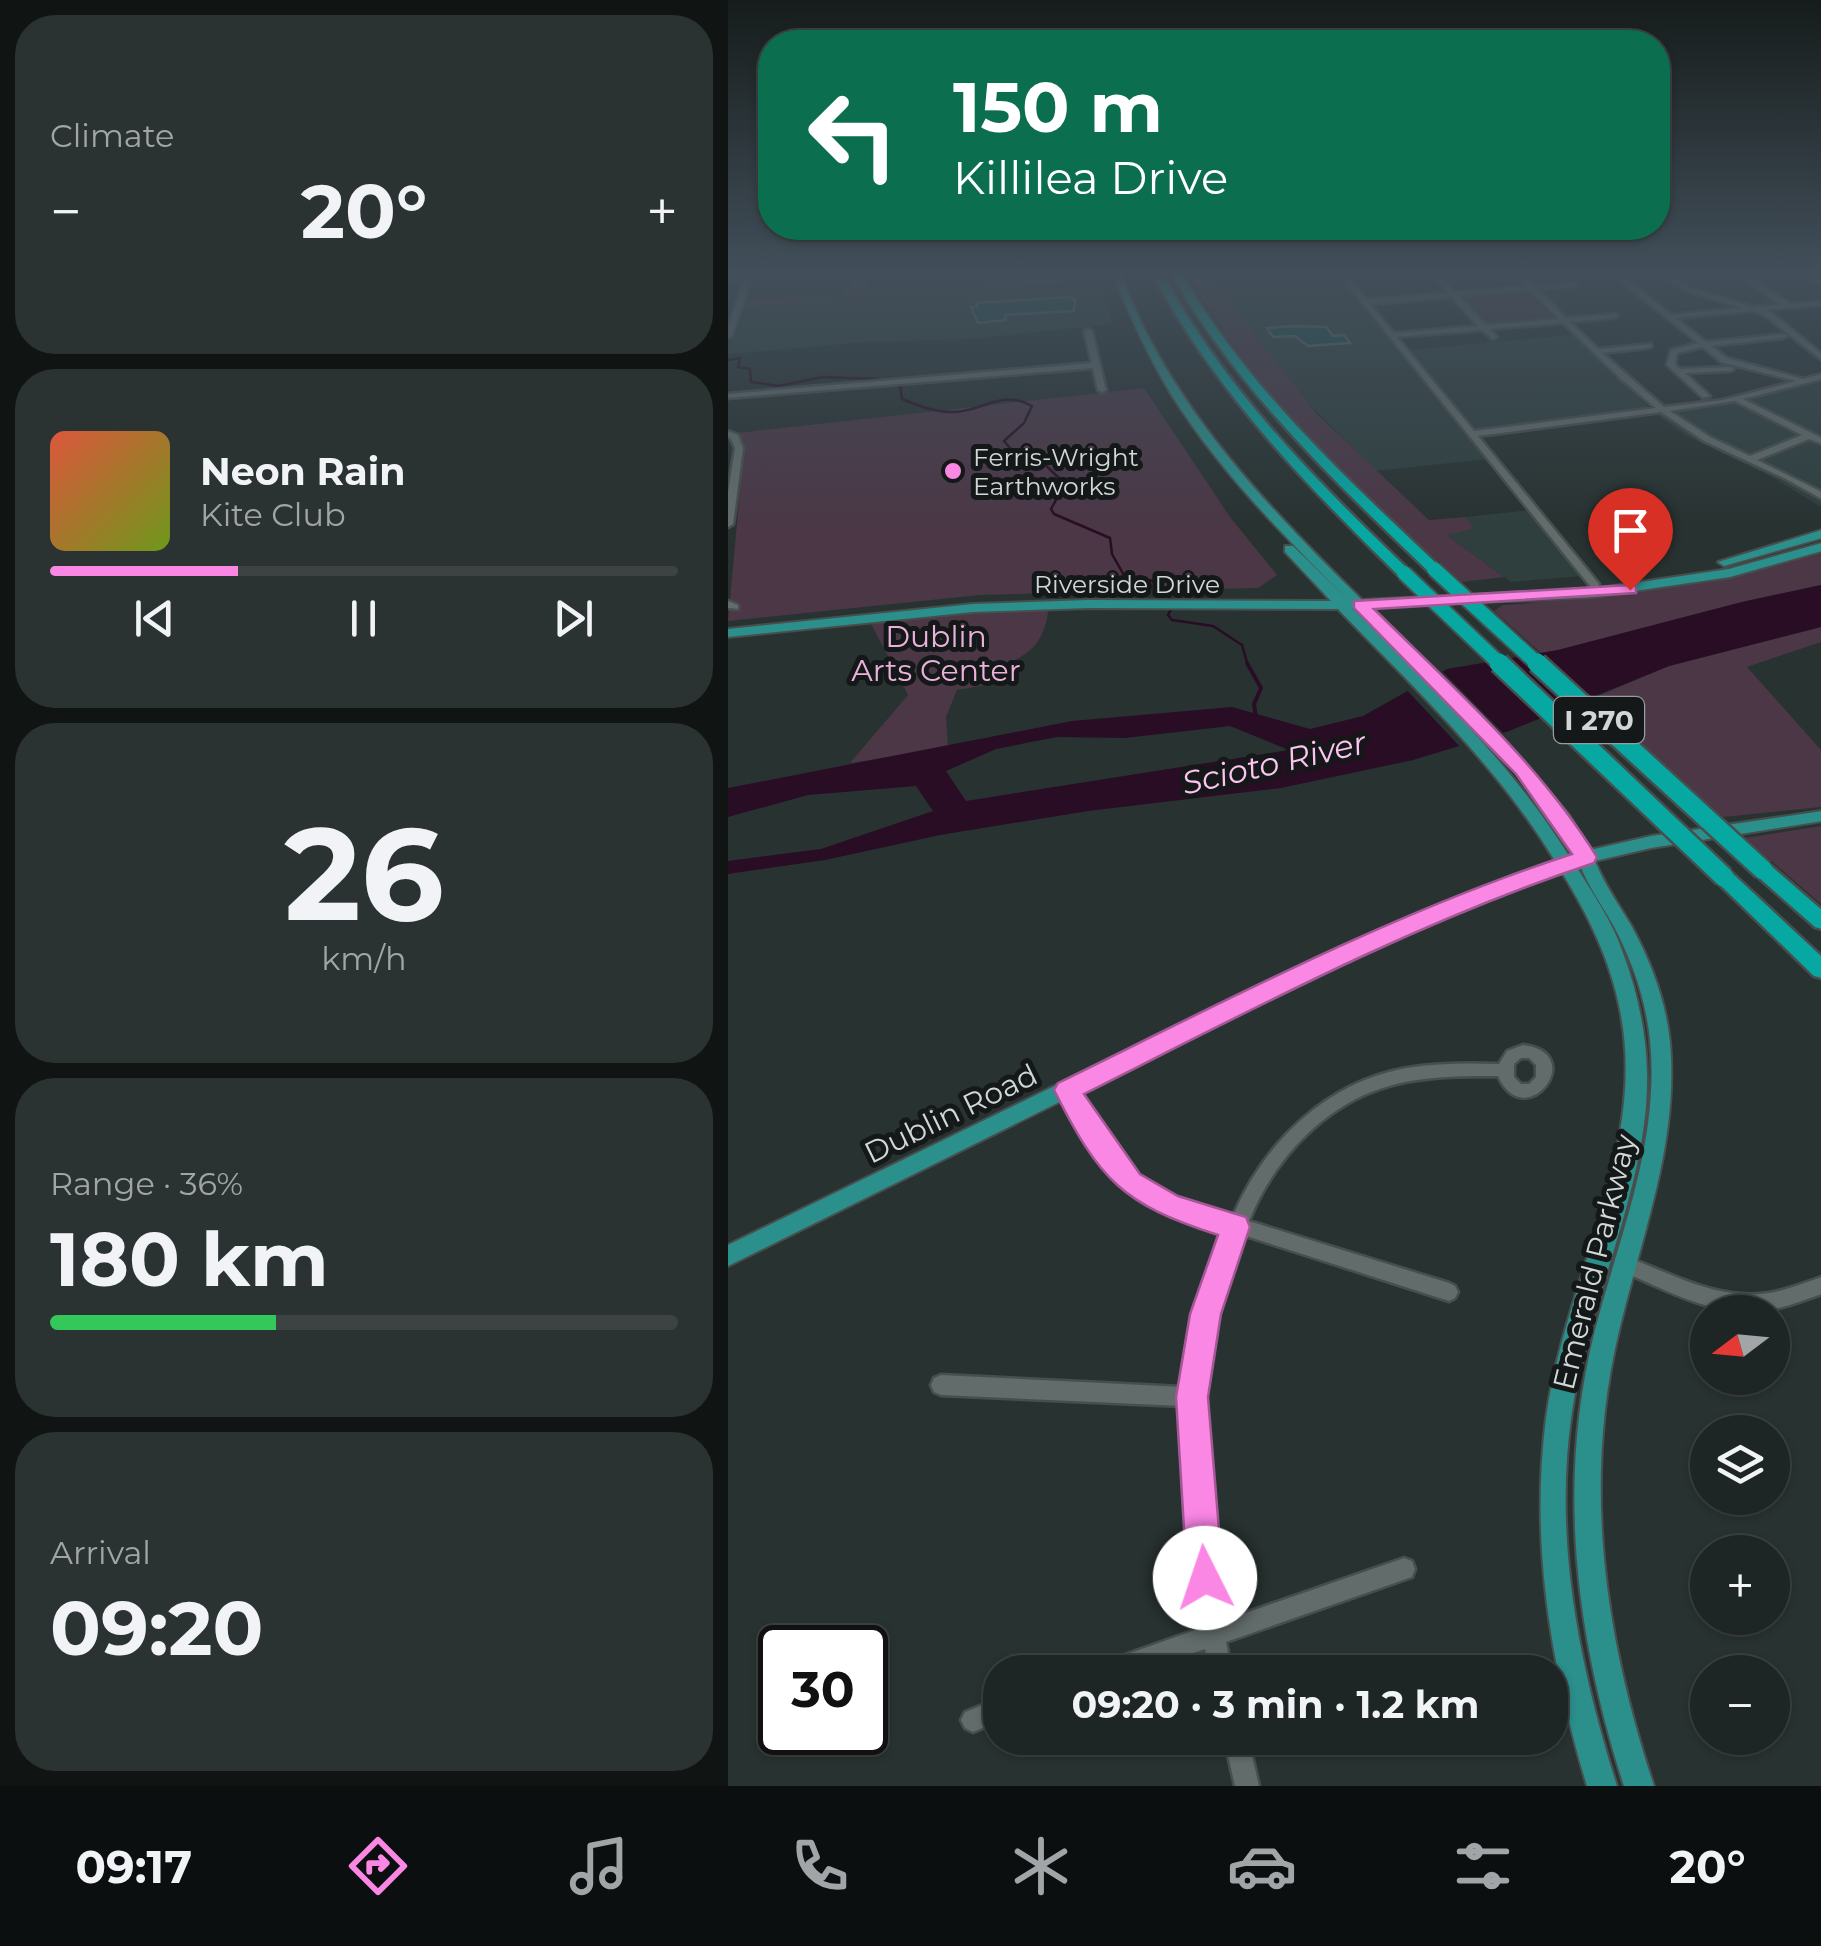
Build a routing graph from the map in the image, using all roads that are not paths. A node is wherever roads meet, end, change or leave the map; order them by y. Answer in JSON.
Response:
{"nodes":[{"id":1,"x":1094,"y":358,"type":"edge"},
{"id":2,"x":1146,"y":358,"type":"edge"},
{"id":3,"x":1156,"y":358,"type":"edge"},
{"id":4,"x":1209,"y":358,"type":"edge"},
{"id":5,"x":1231,"y":358,"type":"edge"},
{"id":6,"x":1414,"y":358,"type":"edge"},
{"id":7,"x":1608,"y":358,"type":"edge"},
{"id":8,"x":1670,"y":358,"type":"edge"},
{"id":9,"x":1716,"y":358,"type":"edge"},
{"id":10,"x":1721,"y":364,"type":"junction"},
{"id":11,"x":1096,"y":365,"type":"junction"},
{"id":12,"x":1677,"y":371,"type":"junction"},
{"id":13,"x":1822,"y":376,"type":"edge"},
{"id":14,"x":1800,"y":379,"type":"junction"},
{"id":15,"x":1786,"y":383,"type":"junction"},
{"id":16,"x":1102,"y":390,"type":"dead end"},
{"id":17,"x":728,"y":396,"type":"edge"},
{"id":18,"x":1706,"y":396,"type":"dead end"},
{"id":19,"x":1738,"y":399,"type":"junction"},
{"id":20,"x":1663,"y":409,"type":"junction"},
{"id":21,"x":1822,"y":431,"type":"edge"},
{"id":22,"x":728,"y":434,"type":"edge"},
{"id":23,"x":1474,"y":434,"type":"junction"},
{"id":24,"x":1809,"y":436,"type":"junction"},
{"id":25,"x":1822,"y":442,"type":"edge"},
{"id":26,"x":1752,"y":459,"type":"junction"},
{"id":27,"x":1820,"y":492,"type":"edge"},
{"id":28,"x":728,"y":524,"type":"edge"},
{"id":29,"x":1822,"y":534,"type":"edge"},
{"id":30,"x":1822,"y":547,"type":"edge"},
{"id":31,"x":1594,"y":584,"type":"junction"},
{"id":32,"x":1526,"y":594,"type":"junction"},
{"id":33,"x":1360,"y":604,"type":"junction"},
{"id":34,"x":1340,"y":605,"type":"junction"},
{"id":35,"x":728,"y":633,"type":"edge"},
{"id":36,"x":1822,"y":816,"type":"edge"},
{"id":37,"x":1576,"y":861,"type":"junction"},
{"id":38,"x":1822,"y":922,"type":"edge"},
{"id":39,"x":1822,"y":970,"type":"edge"},
{"id":40,"x":1503,"y":1070,"type":"dead end"},
{"id":41,"x":1068,"y":1090,"type":"junction"},
{"id":42,"x":1236,"y":1227,"type":"junction"},
{"id":43,"x":728,"y":1256,"type":"edge"},
{"id":44,"x":1627,"y":1264,"type":"junction"},
{"id":45,"x":1822,"y":1285,"type":"edge"},
{"id":46,"x":1449,"y":1292,"type":"dead end"},
{"id":47,"x":941,"y":1384,"type":"dead end"},
{"id":48,"x":1192,"y":1397,"type":"junction"},
{"id":49,"x":1404,"y":1569,"type":"dead end"},
{"id":50,"x":1212,"y":1635,"type":"junction"},
{"id":51,"x":1155,"y":1655,"type":"edge"},
{"id":52,"x":1217,"y":1655,"type":"edge"},
{"id":53,"x":983,"y":1716,"type":"edge"},
{"id":54,"x":973,"y":1720,"type":"dead end"},
{"id":55,"x":1240,"y":1755,"type":"edge"},
{"id":56,"x":1247,"y":1786,"type":"edge"},
{"id":57,"x":1602,"y":1786,"type":"edge"},
{"id":58,"x":1639,"y":1786,"type":"edge"}],
"edges":[{"from":1,"to":11,"type":"street"},
{"from":2,"to":34,"type":"main road","name":"Emerald Parkway"},
{"from":3,"to":33,"type":"main road","name":"Emerald Parkway"},
{"from":4,"to":39,"type":"highway","number":"I 270","bridge":true},
{"from":5,"to":38,"type":"highway","number":"I 270","bridge":true},
{"from":6,"to":23,"type":"street"},
{"from":7,"to":20,"type":"street"},
{"from":8,"to":12,"type":"street"},
{"from":9,"to":10,"type":"street"},
{"from":10,"to":12,"type":"street"},
{"from":10,"to":14,"type":"street"},
{"from":10,"to":15,"type":"street"},
{"from":11,"to":16,"type":"street"},
{"from":11,"to":17,"type":"street"},
{"from":12,"to":18,"type":"street"},
{"from":13,"to":14,"type":"street"},
{"from":14,"to":15,"type":"street"},
{"from":15,"to":19,"type":"street"},
{"from":19,"to":20,"type":"street"},
{"from":19,"to":24,"type":"street"},
{"from":20,"to":23,"type":"street"},
{"from":20,"to":26,"type":"street"},
{"from":21,"to":24,"type":"street"},
{"from":22,"to":28,"type":"street"},
{"from":23,"to":31,"type":"street"},
{"from":24,"to":25,"type":"street"},
{"from":24,"to":26,"type":"street"},
{"from":26,"to":27,"type":"street"},
{"from":29,"to":31,"type":"main road","name":"Riverside Drive"},
{"from":30,"to":32,"type":"main road","name":"Riverside Drive"},
{"from":31,"to":32,"type":"main road","name":"Riverside Drive"},
{"from":32,"to":33,"type":"main road","name":"Riverside Drive"},
{"from":33,"to":34,"type":"main road","name":"Riverside Drive"},
{"from":33,"to":37,"type":"main road","name":"Emerald Parkway"},
{"from":34,"to":35,"type":"main road","name":"Riverside Drive"},
{"from":34,"to":37,"type":"main road","name":"Emerald Parkway"},
{"from":36,"to":37,"type":"main road","name":"Dublin Road"},
{"from":37,"to":41,"type":"main road","name":"Dublin Road"},
{"from":37,"to":44,"type":"main road","name":"Emerald Parkway"},
{"from":37,"to":57,"type":"main road","name":"Emerald Parkway"},
{"from":40,"to":42,"type":"street"},
{"from":41,"to":42,"type":"street"},
{"from":41,"to":43,"type":"main road","name":"Dublin Road"},
{"from":42,"to":46,"type":"street"},
{"from":42,"to":48,"type":"street"},
{"from":44,"to":45,"type":"street"},
{"from":44,"to":58,"type":"main road","name":"Emerald Parkway"},
{"from":47,"to":48,"type":"street"},
{"from":48,"to":50,"type":"street"},
{"from":49,"to":50,"type":"street"},
{"from":50,"to":51,"type":"street"},
{"from":50,"to":52,"type":"street"},
{"from":53,"to":54,"type":"street"},
{"from":55,"to":56,"type":"street"}]}
